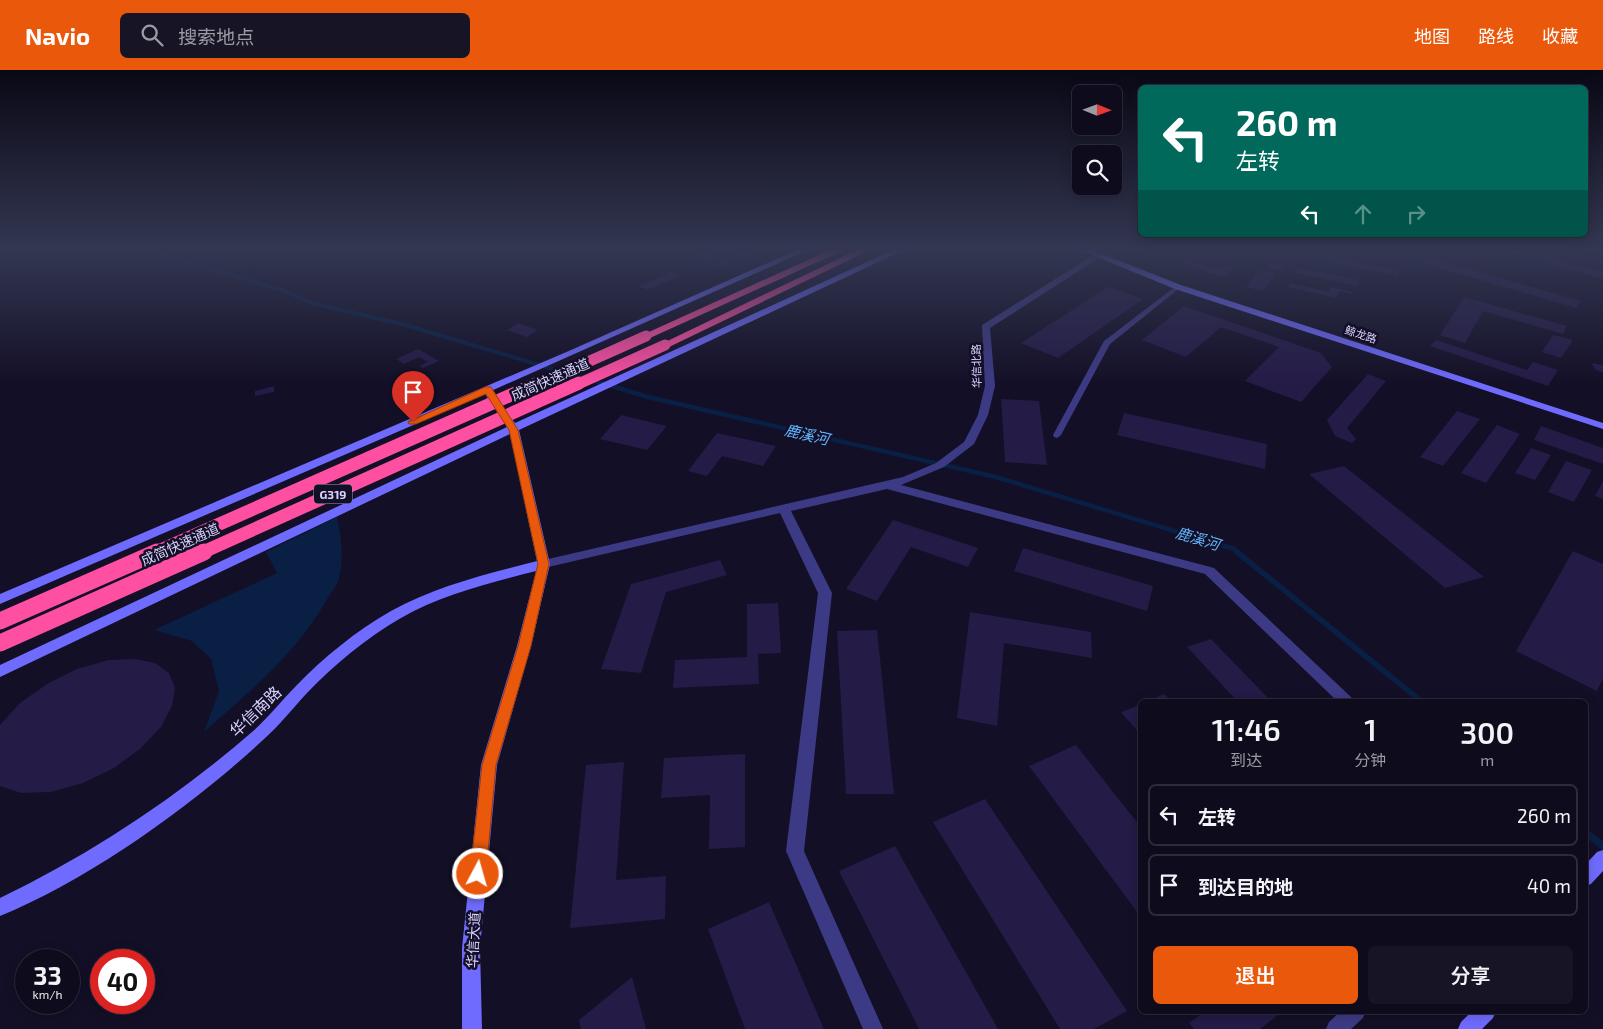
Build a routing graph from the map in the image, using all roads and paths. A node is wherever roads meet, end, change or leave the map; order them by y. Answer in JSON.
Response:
{"nodes":[{"id":1,"x":703,"y":295,"type":"edge"},
{"id":2,"x":739,"y":295,"type":"edge"},
{"id":3,"x":771,"y":295,"type":"edge"},
{"id":4,"x":803,"y":295,"type":"edge"},
{"id":5,"x":1036,"y":295,"type":"edge"},
{"id":6,"x":1167,"y":295,"type":"edge"},
{"id":7,"x":1205,"y":295,"type":"edge"},
{"id":8,"x":488,"y":389,"type":"junction"},
{"id":9,"x":1603,"y":426,"type":"edge"},
{"id":10,"x":514,"y":430,"type":"junction"},
{"id":11,"x":1057,"y":435,"type":"dead end"},
{"id":12,"x":887,"y":485,"type":"junction"},
{"id":13,"x":784,"y":509,"type":"junction"},
{"id":14,"x":544,"y":564,"type":"junction"},
{"id":15,"x":0,"y":599,"type":"edge"},
{"id":16,"x":0,"y":621,"type":"edge"},
{"id":17,"x":0,"y":643,"type":"edge"},
{"id":18,"x":0,"y":671,"type":"edge"},
{"id":19,"x":1344,"y":699,"type":"edge"},
{"id":20,"x":1603,"y":858,"type":"edge"},
{"id":21,"x":1588,"y":875,"type":"edge"},
{"id":22,"x":0,"y":907,"type":"edge"},
{"id":23,"x":1353,"y":1014,"type":"edge"},
{"id":24,"x":1483,"y":1014,"type":"edge"},
{"id":25,"x":472,"y":1029,"type":"edge"},
{"id":26,"x":873,"y":1029,"type":"edge"},
{"id":27,"x":1336,"y":1029,"type":"edge"},
{"id":28,"x":1468,"y":1029,"type":"edge"}],
"edges":[{"from":1,"to":8,"type":"street"},
{"from":2,"to":16,"type":"highway","name":"成简快速通道","number":"G319","bridge":true},
{"from":3,"to":17,"type":"highway","name":"成简快速通道","number":"G319","bridge":true},
{"from":4,"to":10,"type":"street"},
{"from":5,"to":12,"type":"street","name":"华信北路"},
{"from":6,"to":11,"type":"lane"},
{"from":7,"to":9,"type":"street","name":"鲸龙路"},
{"from":8,"to":10,"type":"street","name":"华信大道"},
{"from":8,"to":15,"type":"street"},
{"from":10,"to":14,"type":"street","name":"华信大道"},
{"from":10,"to":18,"type":"street"},
{"from":12,"to":13,"type":"street"},
{"from":12,"to":19,"type":"street"},
{"from":13,"to":14,"type":"street"},
{"from":13,"to":26,"type":"street"},
{"from":14,"to":22,"type":"street","name":"华信南路"},
{"from":14,"to":25,"type":"street","name":"华信大道"},
{"from":20,"to":21,"type":"street"},
{"from":23,"to":27,"type":"street"},
{"from":24,"to":28,"type":"street"}]}
